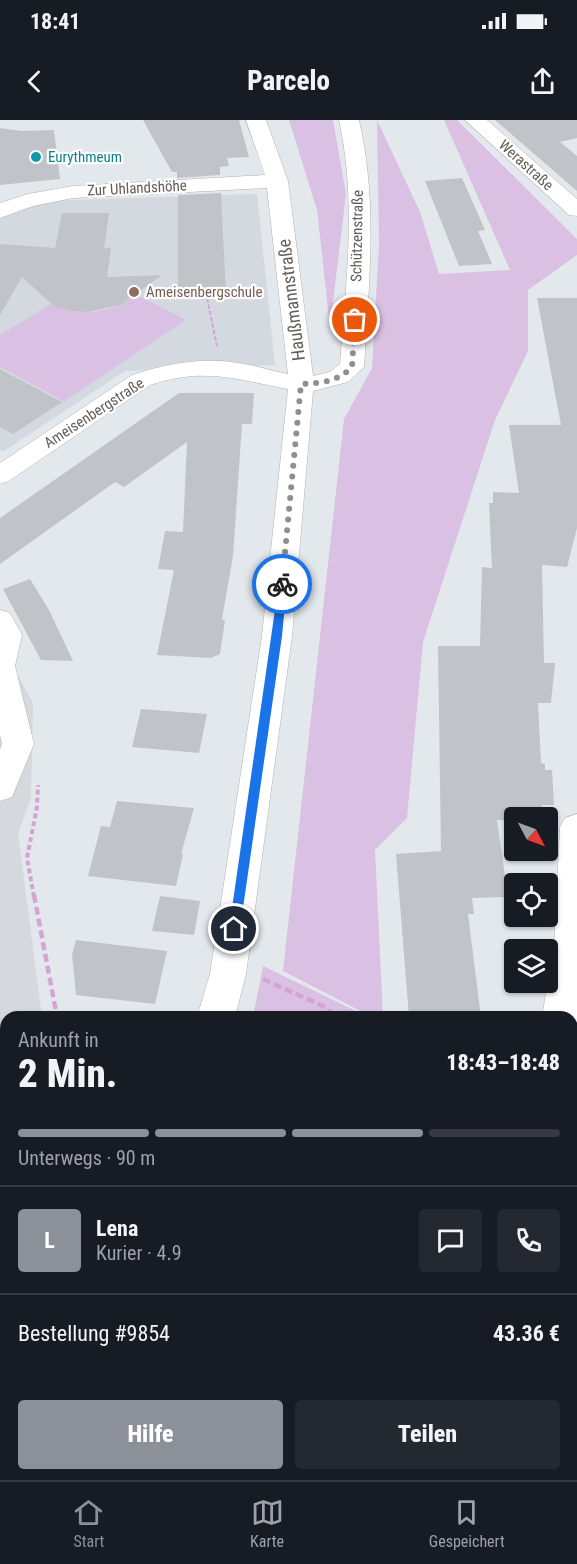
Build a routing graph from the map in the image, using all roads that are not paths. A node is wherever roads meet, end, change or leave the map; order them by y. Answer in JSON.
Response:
{"nodes":[{"id":1,"x":256,"y":120,"type":"edge"},
{"id":2,"x":349,"y":120,"type":"edge"},
{"id":3,"x":475,"y":120,"type":"edge"},
{"id":4,"x":277,"y":181,"type":"junction"},
{"id":5,"x":577,"y":210,"type":"edge"},
{"id":6,"x":0,"y":211,"type":"edge"},
{"id":7,"x":301,"y":384,"type":"junction"},
{"id":8,"x":0,"y":475,"type":"edge"},
{"id":9,"x":4,"y":627,"type":"edge"},
{"id":10,"x":0,"y":785,"type":"edge"},
{"id":11,"x":577,"y":827,"type":"edge"},
{"id":12,"x":218,"y":1011,"type":"edge"},
{"id":13,"x":562,"y":1011,"type":"edge"}],
"edges":[{"from":1,"to":4,"type":"street","name":"Haußmannstraße"},
{"from":2,"to":7,"type":"street","name":"Schützenstraße"},
{"from":3,"to":5,"type":"street","name":"Werastraße"},
{"from":4,"to":6,"type":"street","name":"Zur Uhlandshöhe"},
{"from":4,"to":7,"type":"street","name":"Haußmannstraße"},
{"from":7,"to":8,"type":"street","name":"Ameisenbergstraße"},
{"from":7,"to":12,"type":"street","name":"Haußmannstraße"},
{"from":9,"to":10,"type":"street"},
{"from":11,"to":13,"type":"street"}]}
